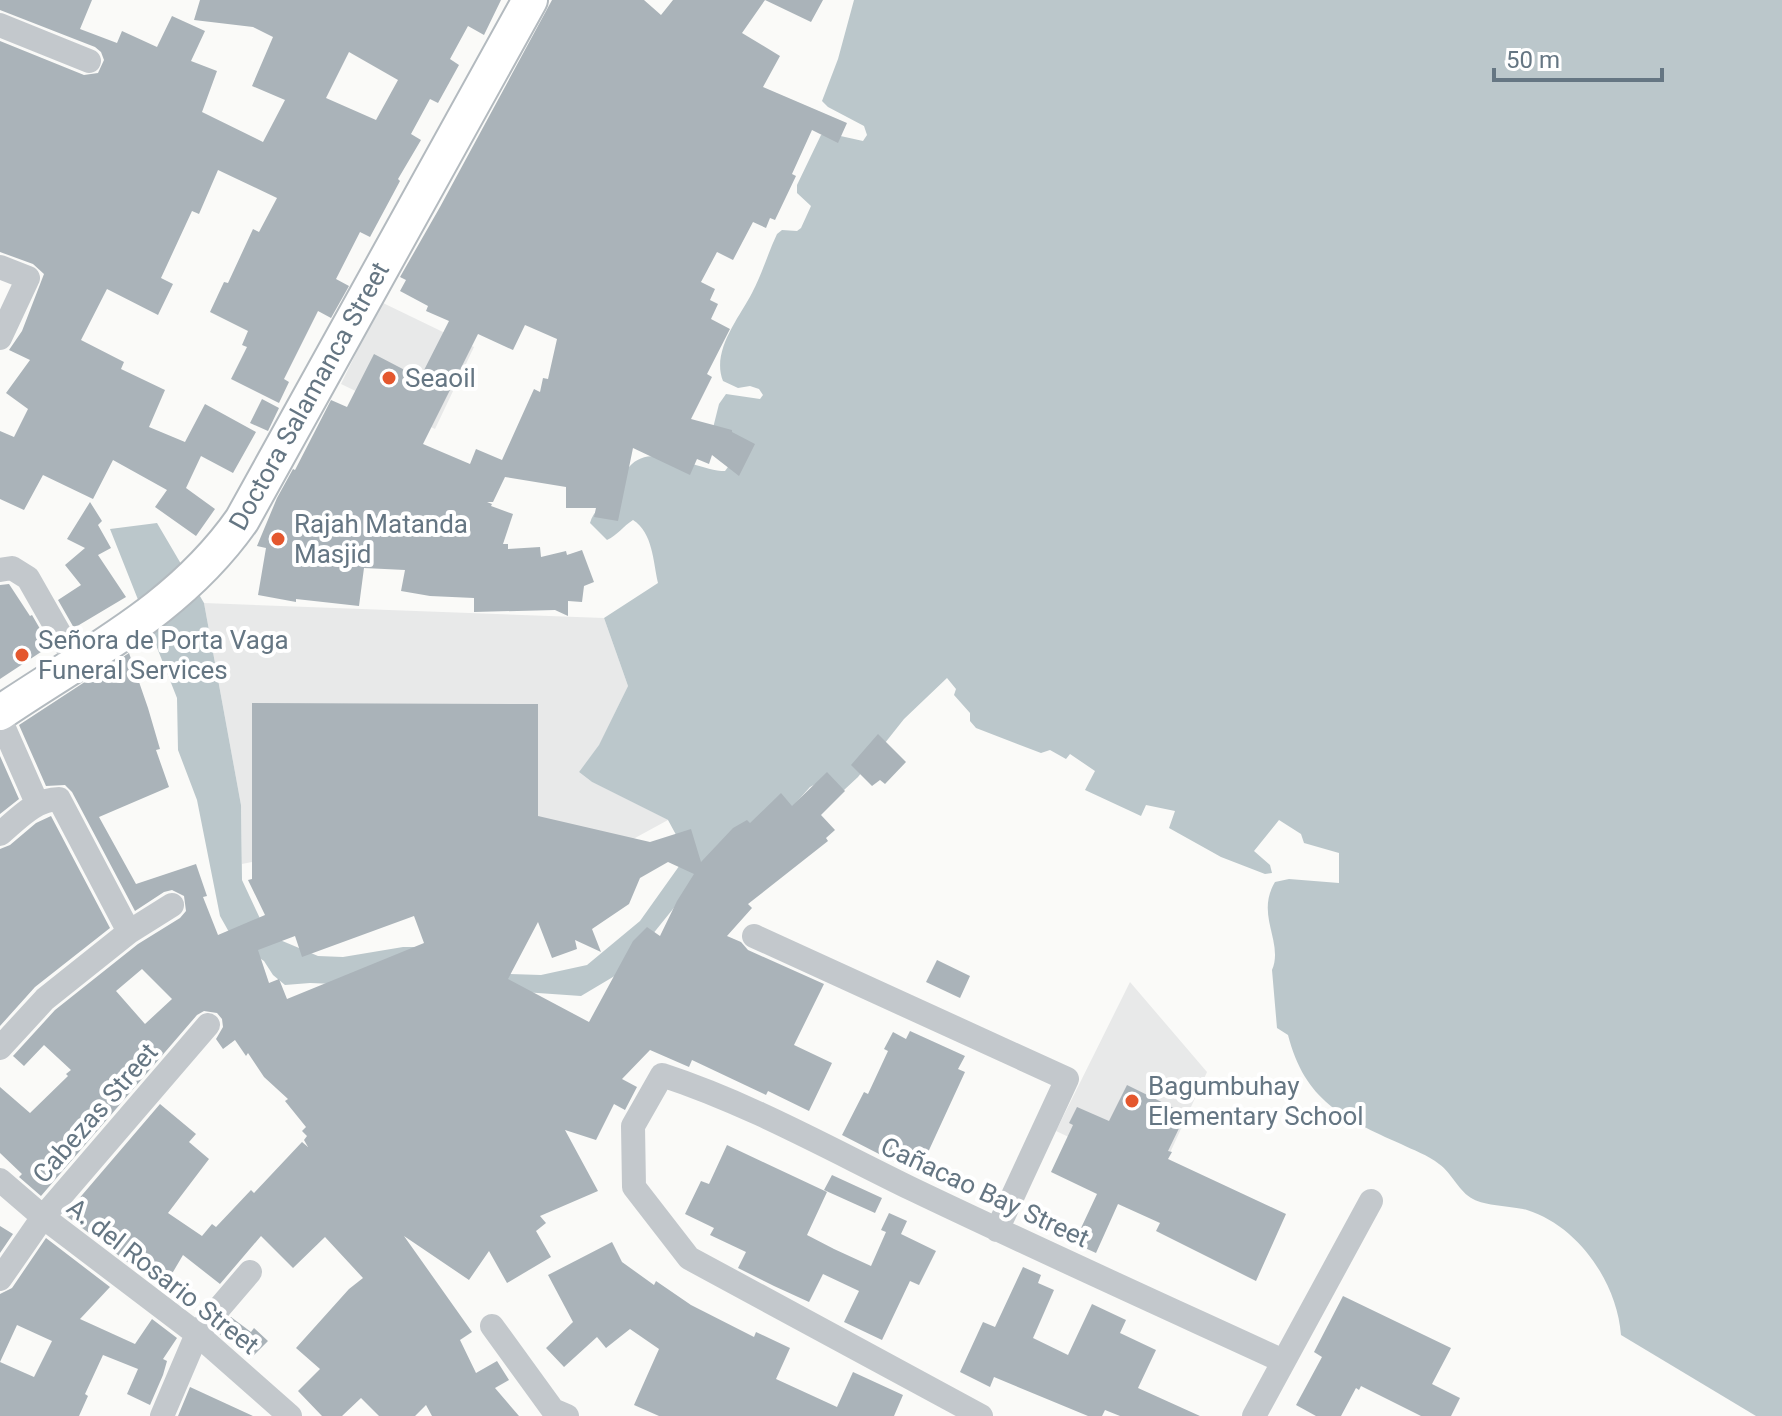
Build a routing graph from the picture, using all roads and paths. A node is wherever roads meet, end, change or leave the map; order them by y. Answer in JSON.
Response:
{"nodes":[{"id":1,"x":530,"y":0,"type":"edge"},
{"id":2,"x":0,"y":25,"type":"edge"},
{"id":3,"x":89,"y":61,"type":"dead end"},
{"id":4,"x":0,"y":267,"type":"edge"},
{"id":5,"x":0,"y":338,"type":"edge"},
{"id":6,"x":0,"y":570,"type":"edge"},
{"id":7,"x":77,"y":664,"type":"junction"},
{"id":8,"x":2,"y":707,"type":"edge"},
{"id":9,"x":37,"y":803,"type":"junction"},
{"id":10,"x":0,"y":834,"type":"edge"},
{"id":11,"x":172,"y":905,"type":"dead end"},
{"id":12,"x":129,"y":932,"type":"junction"},
{"id":13,"x":754,"y":936,"type":"dead end"},
{"id":14,"x":208,"y":1025,"type":"dead end"},
{"id":15,"x":0,"y":1048,"type":"edge"},
{"id":16,"x":0,"y":1180,"type":"edge"},
{"id":17,"x":1371,"y":1201,"type":"dead end"},
{"id":18,"x":43,"y":1217,"type":"junction"},
{"id":19,"x":997,"y":1230,"type":"junction"},
{"id":20,"x":250,"y":1272,"type":"dead end"},
{"id":21,"x":0,"y":1279,"type":"edge"},
{"id":22,"x":492,"y":1326,"type":"dead end"},
{"id":23,"x":197,"y":1334,"type":"junction"},
{"id":24,"x":1283,"y":1361,"type":"junction"},
{"id":25,"x":162,"y":1416,"type":"edge"},
{"id":26,"x":290,"y":1416,"type":"edge"},
{"id":27,"x":567,"y":1416,"type":"edge"},
{"id":28,"x":981,"y":1416,"type":"edge"},
{"id":29,"x":1254,"y":1416,"type":"edge"}],
"edges":[{"from":1,"to":7,"type":"main road","name":"Doctora Salamanca Street"},
{"from":2,"to":3,"type":"street"},
{"from":4,"to":5,"type":"street"},
{"from":6,"to":7,"type":"street"},
{"from":7,"to":8,"type":"main road","name":"Doctora Salamanca Street"},
{"from":8,"to":9,"type":"street"},
{"from":9,"to":10,"type":"street"},
{"from":9,"to":12,"type":"street"},
{"from":11,"to":12,"type":"street"},
{"from":12,"to":15,"type":"street"},
{"from":13,"to":19,"type":"street"},
{"from":14,"to":18,"type":"street","name":"Cabezas Street"},
{"from":16,"to":18,"type":"street","name":"A. del Rosario Street"},
{"from":17,"to":24,"type":"street"},
{"from":18,"to":21,"type":"street","name":"Cabezas Street"},
{"from":18,"to":23,"type":"street","name":"A. del Rosario Street"},
{"from":19,"to":24,"type":"street","name":"Cañacao Bay Street"},
{"from":19,"to":28,"type":"street","name":"Cañacao Bay Street"},
{"from":20,"to":23,"type":"street"},
{"from":22,"to":27,"type":"street"},
{"from":23,"to":25,"type":"street"},
{"from":23,"to":26,"type":"street","name":"A. del Rosario Street"},
{"from":24,"to":29,"type":"street"}]}
